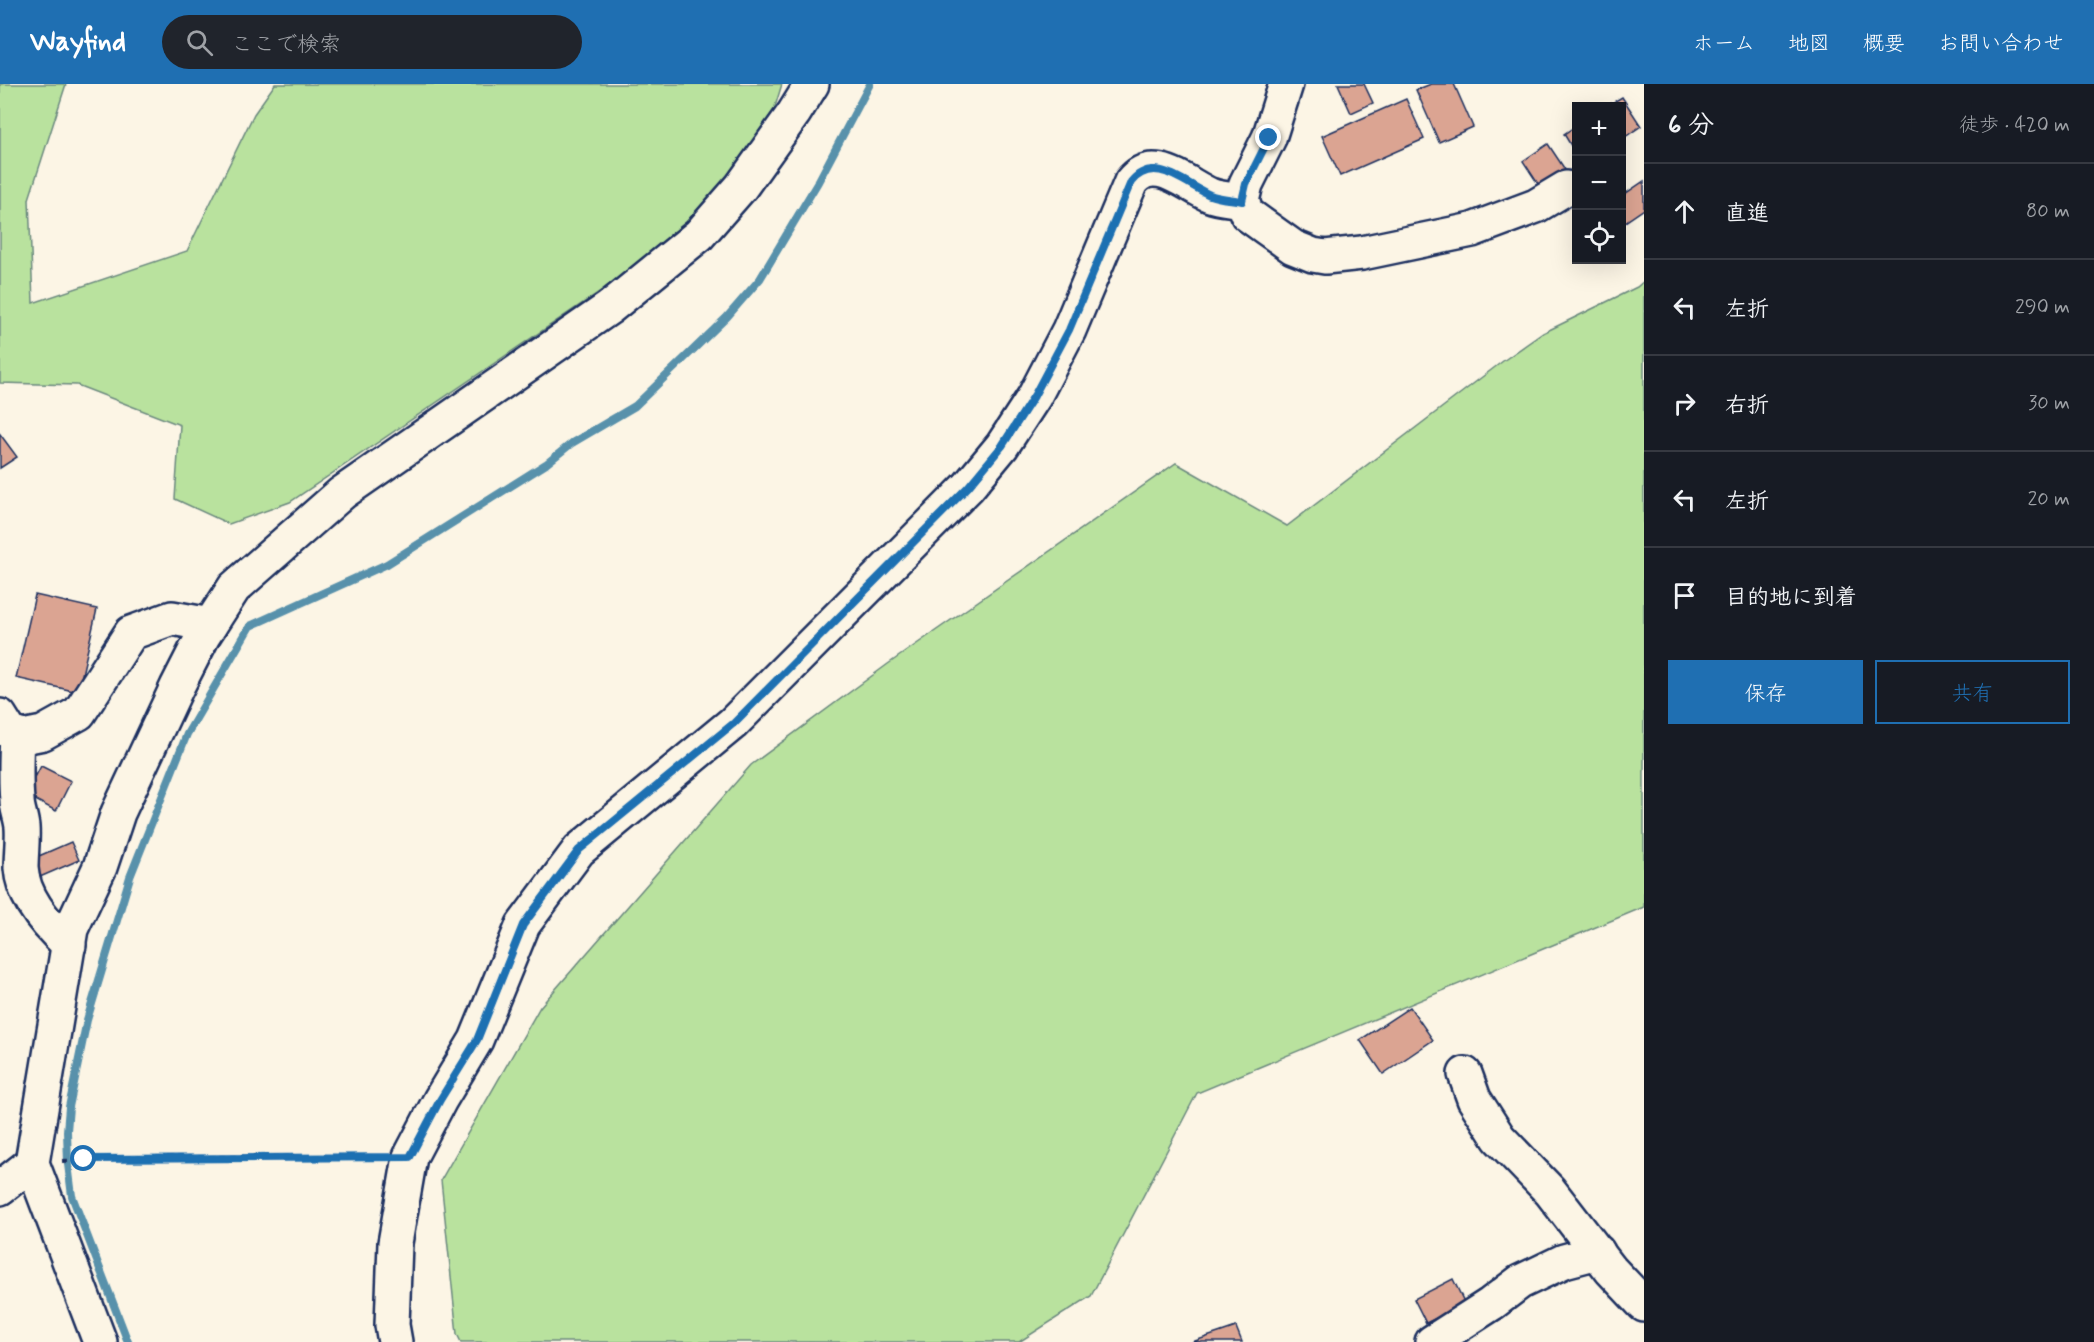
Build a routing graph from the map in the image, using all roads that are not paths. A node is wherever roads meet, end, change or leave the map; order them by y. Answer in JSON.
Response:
{"nodes":[{"id":1,"x":812,"y":84,"type":"edge"},
{"id":2,"x":1286,"y":84,"type":"edge"},
{"id":3,"x":1566,"y":188,"type":"dead end"},
{"id":4,"x":1242,"y":201,"type":"junction"},
{"id":5,"x":210,"y":625,"type":"junction"},
{"id":6,"x":9,"y":726,"type":"edge"},
{"id":7,"x":69,"y":945,"type":"junction"},
{"id":8,"x":1466,"y":1074,"type":"dead end"},
{"id":9,"x":32,"y":1163,"type":"junction"},
{"id":10,"x":0,"y":1188,"type":"edge"},
{"id":11,"x":1598,"y":1252,"type":"junction"},
{"id":12,"x":1644,"y":1305,"type":"edge"},
{"id":13,"x":99,"y":1342,"type":"edge"},
{"id":14,"x":395,"y":1342,"type":"edge"},
{"id":15,"x":1432,"y":1342,"type":"edge"}],
"edges":[{"from":1,"to":5,"type":"street"},
{"from":2,"to":4,"type":"street"},
{"from":3,"to":4,"type":"street"},
{"from":4,"to":14,"type":"street"},
{"from":5,"to":6,"type":"street"},
{"from":5,"to":7,"type":"street"},
{"from":6,"to":7,"type":"street"},
{"from":7,"to":9,"type":"street"},
{"from":8,"to":11,"type":"street"},
{"from":9,"to":10,"type":"street"},
{"from":9,"to":13,"type":"street"},
{"from":11,"to":12,"type":"street"},
{"from":11,"to":15,"type":"street"}]}
